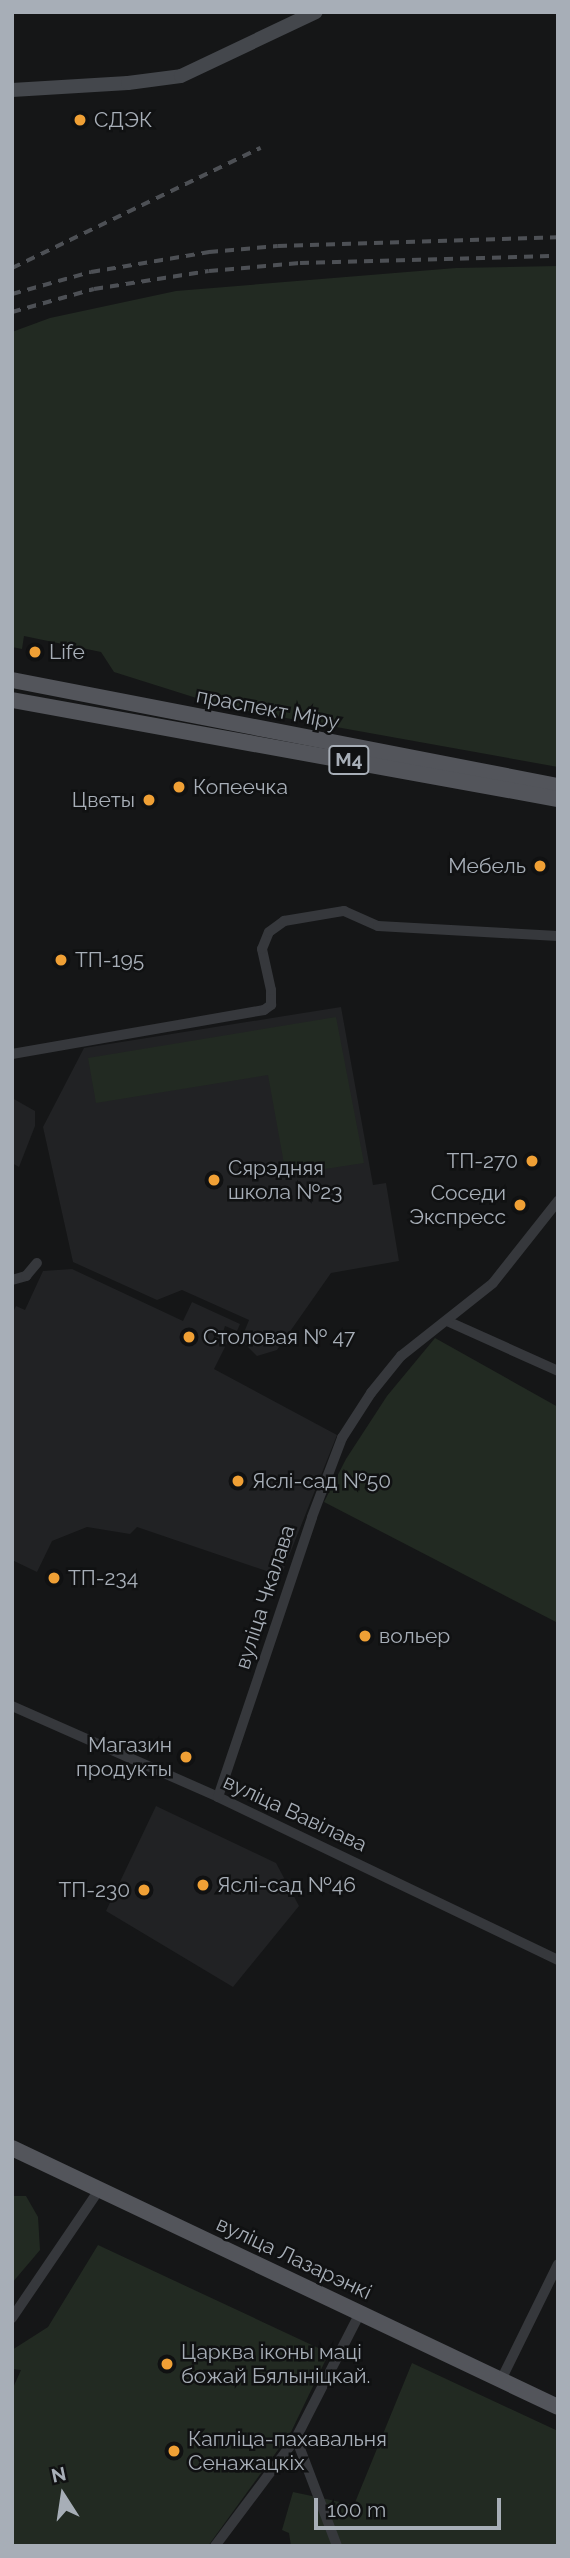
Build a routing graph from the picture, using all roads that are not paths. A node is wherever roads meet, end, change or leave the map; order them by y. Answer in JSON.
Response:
{"nodes":[{"id":1,"x":316,"y":12,"type":"edge"},
{"id":2,"x":12,"y":90,"type":"edge"},
{"id":3,"x":12,"y":680,"type":"edge"},
{"id":4,"x":12,"y":700,"type":"edge"},
{"id":5,"x":558,"y":786,"type":"edge"},
{"id":6,"x":558,"y":799,"type":"edge"},
{"id":7,"x":558,"y":936,"type":"edge"},
{"id":8,"x":12,"y":1054,"type":"edge"},
{"id":9,"x":558,"y":1201,"type":"edge"},
{"id":10,"x":37,"y":1263,"type":"dead end"},
{"id":11,"x":12,"y":1280,"type":"edge"},
{"id":12,"x":447,"y":1321,"type":"junction"},
{"id":13,"x":558,"y":1371,"type":"edge"},
{"id":14,"x":12,"y":1706,"type":"edge"},
{"id":15,"x":218,"y":1797,"type":"junction"},
{"id":16,"x":558,"y":1960,"type":"edge"},
{"id":17,"x":12,"y":2148,"type":"edge"},
{"id":18,"x":99,"y":2190,"type":"junction"},
{"id":19,"x":558,"y":2264,"type":"edge"},
{"id":20,"x":360,"y":2313,"type":"junction"},
{"id":21,"x":12,"y":2318,"type":"edge"},
{"id":22,"x":501,"y":2380,"type":"junction"},
{"id":23,"x":558,"y":2407,"type":"edge"},
{"id":24,"x":296,"y":2438,"type":"junction"},
{"id":25,"x":215,"y":2546,"type":"edge"},
{"id":26,"x":337,"y":2546,"type":"edge"}],
"edges":[{"from":1,"to":2,"type":"street"},
{"from":3,"to":5,"type":"main road","name":"праспект Міру","number":"М4"},
{"from":4,"to":6,"type":"main road","name":"праспект Міру","number":"М4"},
{"from":7,"to":8,"type":"street"},
{"from":9,"to":12,"type":"street","name":"вуліца Чкалава"},
{"from":10,"to":11,"type":"street"},
{"from":12,"to":13,"type":"street"},
{"from":12,"to":15,"type":"street","name":"вуліца Чкалава"},
{"from":14,"to":15,"type":"street","name":"вуліца Вавілава"},
{"from":15,"to":16,"type":"street","name":"вуліца Вавілава"},
{"from":17,"to":18,"type":"main road","name":"вуліца Лазарэнкі"},
{"from":18,"to":20,"type":"main road","name":"вуліца Лазарэнкі"},
{"from":18,"to":21,"type":"street"},
{"from":19,"to":22,"type":"street"},
{"from":20,"to":22,"type":"main road","name":"вуліца Лазарэнкі"},
{"from":20,"to":24,"type":"street"},
{"from":22,"to":23,"type":"main road","name":"вуліца Лазарэнкі"},
{"from":24,"to":25,"type":"street"},
{"from":24,"to":26,"type":"street"}]}
